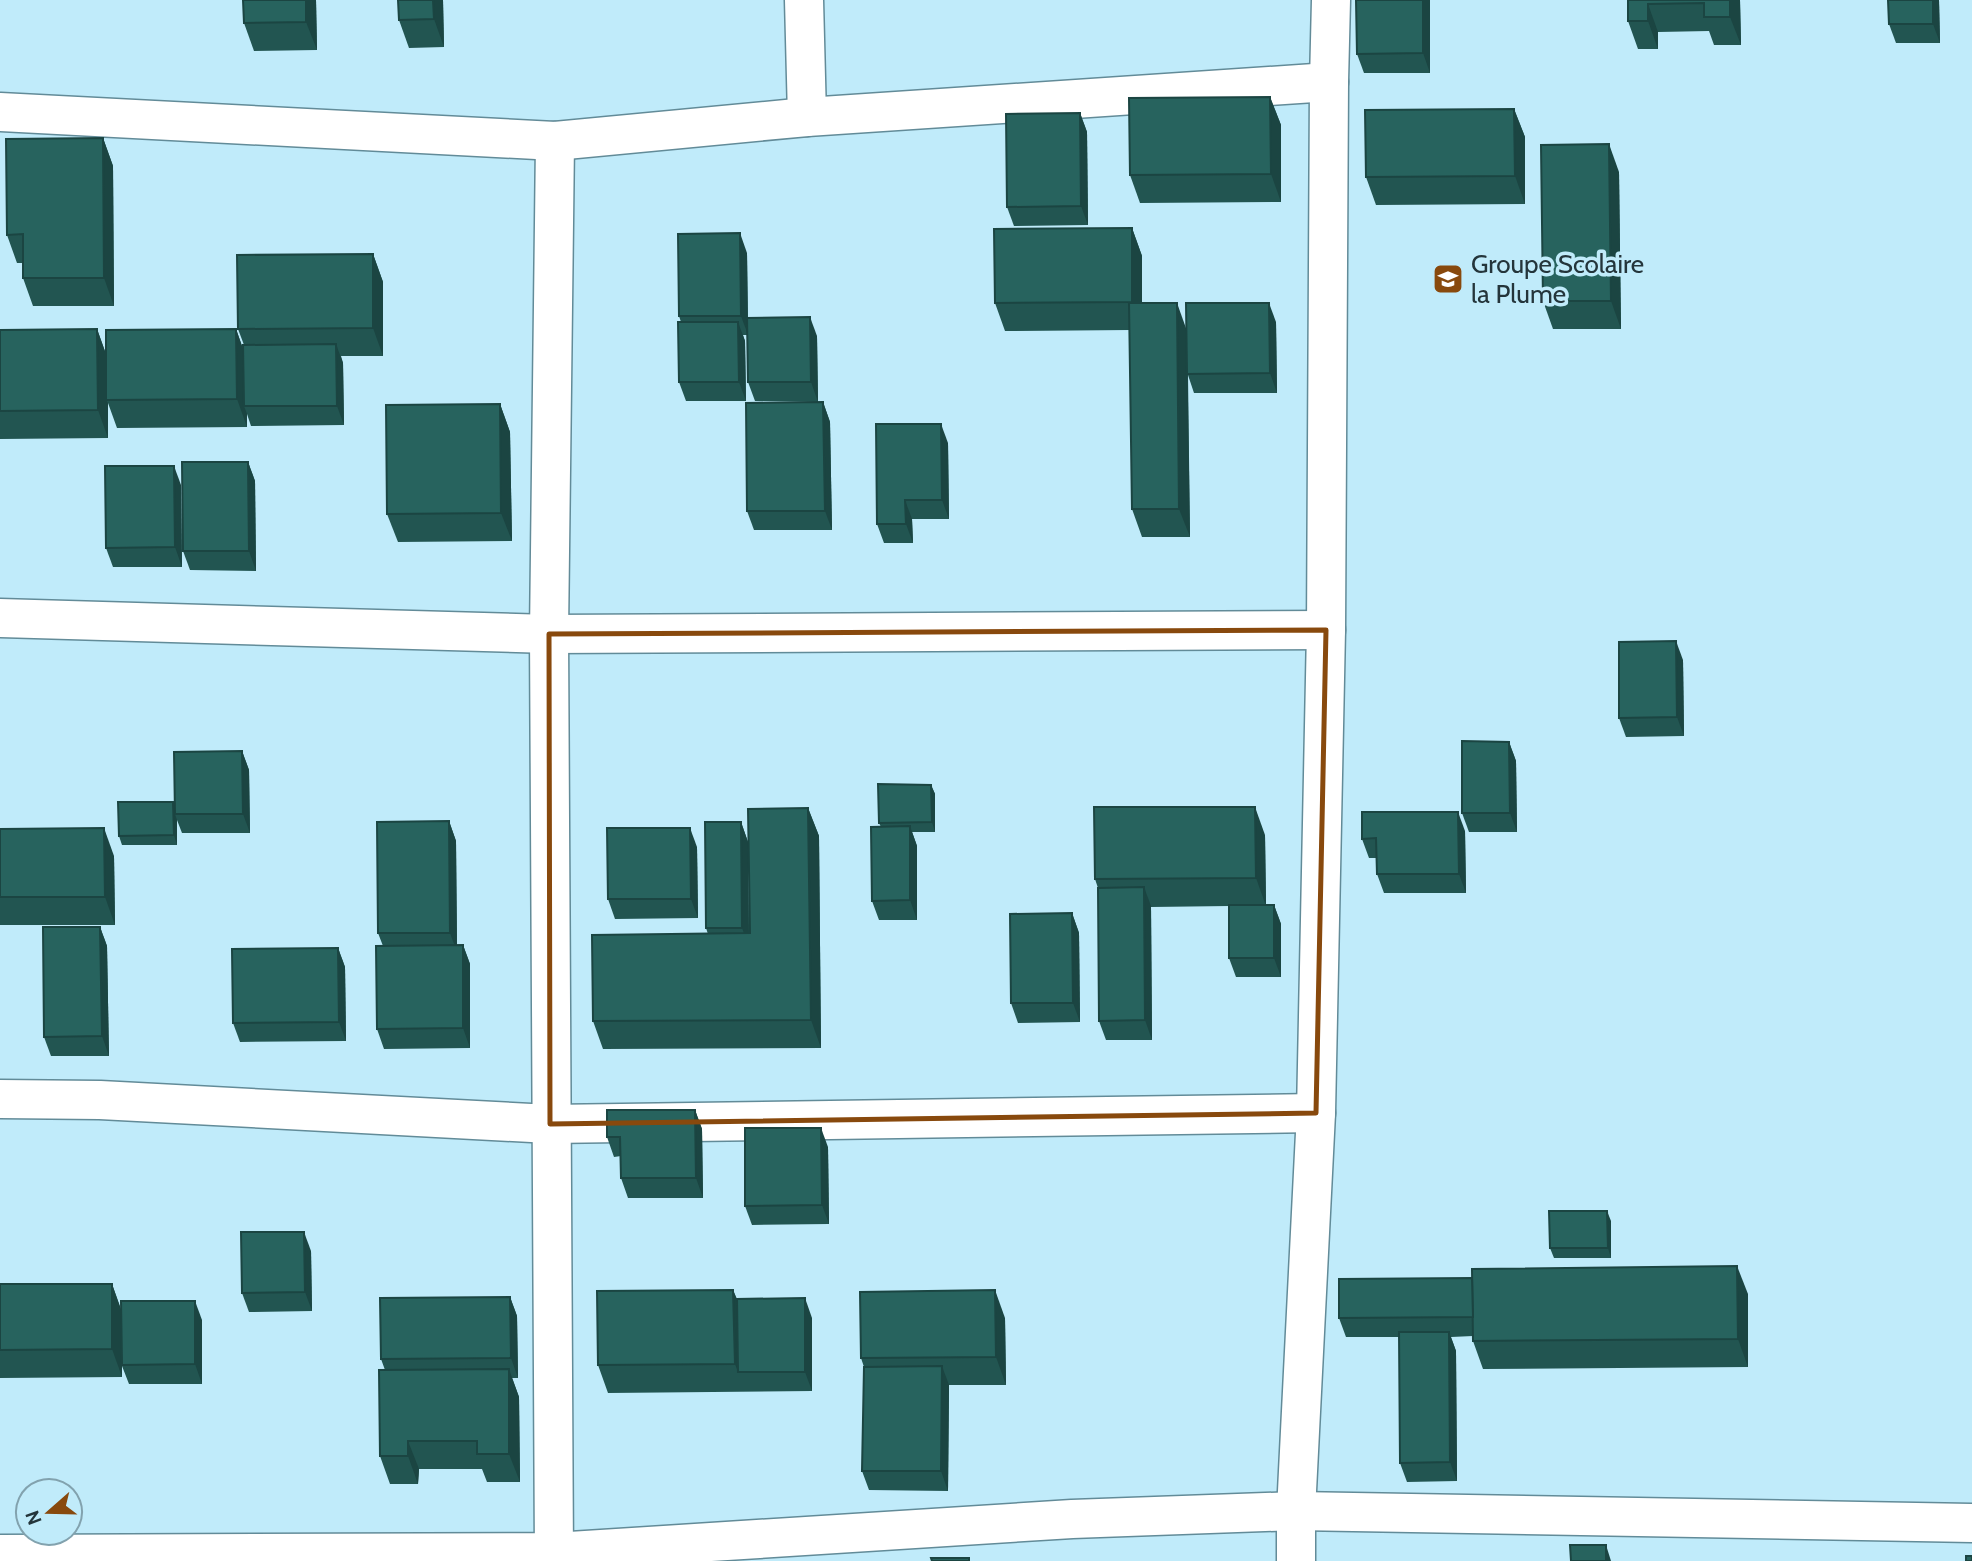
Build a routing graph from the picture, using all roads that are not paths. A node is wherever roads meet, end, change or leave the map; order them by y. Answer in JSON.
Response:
{"nodes":[{"id":1,"x":804,"y":0,"type":"edge"},
{"id":2,"x":1331,"y":0,"type":"edge"},
{"id":3,"x":1329,"y":82,"type":"junction"},
{"id":4,"x":0,"y":112,"type":"edge"},
{"id":5,"x":807,"y":117,"type":"junction"},
{"id":6,"x":555,"y":141,"type":"junction"},
{"id":7,"x":0,"y":618,"type":"edge"},
{"id":8,"x":1326,"y":630,"type":"junction"},
{"id":9,"x":549,"y":634,"type":"junction"},
{"id":10,"x":0,"y":1099,"type":"edge"},
{"id":11,"x":1316,"y":1113,"type":"junction"},
{"id":12,"x":550,"y":1124,"type":"junction"},
{"id":13,"x":1296,"y":1511,"type":"junction"},
{"id":14,"x":1972,"y":1523,"type":"edge"},
{"id":15,"x":0,"y":1554,"type":"edge"},
{"id":16,"x":554,"y":1557,"type":"edge"},
{"id":17,"x":1296,"y":1561,"type":"edge"}],
"edges":[{"from":1,"to":5,"type":"street"},
{"from":2,"to":3,"type":"street"},
{"from":3,"to":5,"type":"street"},
{"from":3,"to":8,"type":"street"},
{"from":4,"to":6,"type":"street"},
{"from":5,"to":6,"type":"street"},
{"from":6,"to":9,"type":"street"},
{"from":7,"to":9,"type":"street"},
{"from":8,"to":9,"type":"street"},
{"from":8,"to":11,"type":"street"},
{"from":9,"to":12,"type":"street"},
{"from":10,"to":12,"type":"street"},
{"from":11,"to":12,"type":"street"},
{"from":11,"to":13,"type":"street"},
{"from":12,"to":16,"type":"street"},
{"from":13,"to":14,"type":"street"},
{"from":13,"to":16,"type":"street"},
{"from":13,"to":17,"type":"street"},
{"from":15,"to":16,"type":"street"}]}
